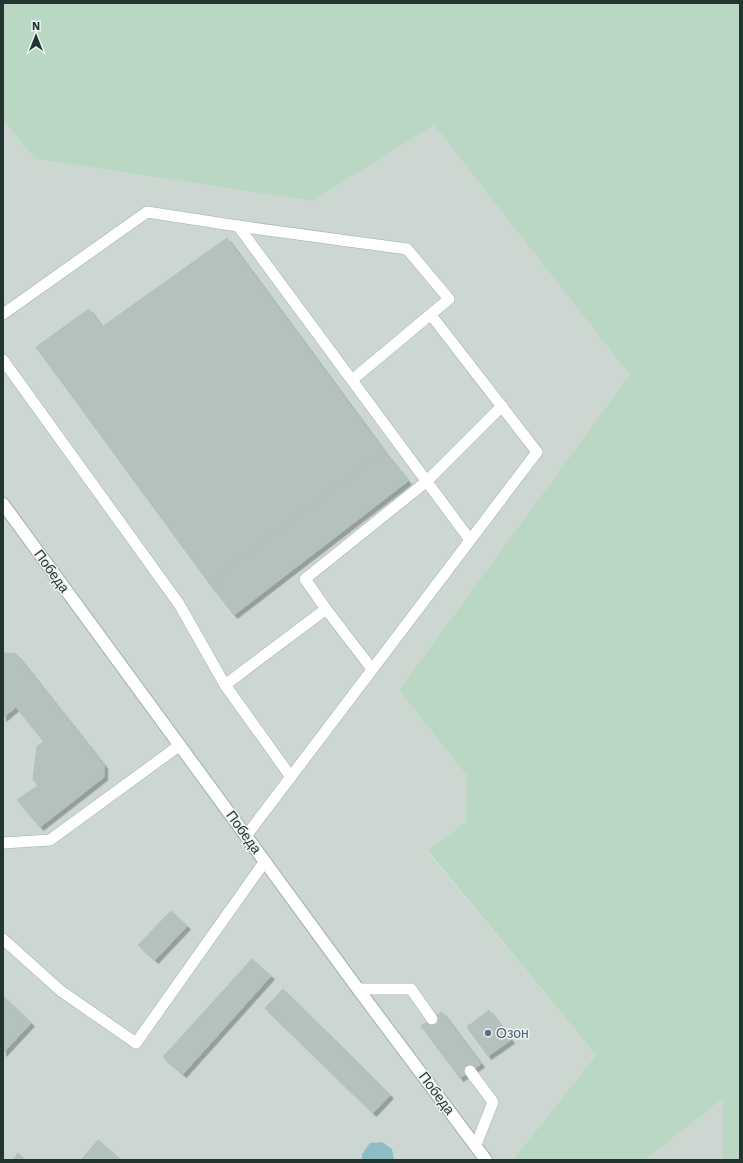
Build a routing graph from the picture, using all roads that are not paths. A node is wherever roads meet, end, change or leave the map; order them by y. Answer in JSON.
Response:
{"nodes":[{"id":1,"x":238,"y":226,"type":"junction"},
{"id":2,"x":3,"y":314,"type":"edge"},
{"id":3,"x":431,"y":315,"type":"junction"},
{"id":4,"x":3,"y":360,"type":"edge"},
{"id":5,"x":352,"y":380,"type":"junction"},
{"id":6,"x":502,"y":406,"type":"junction"},
{"id":7,"x":427,"y":481,"type":"junction"},
{"id":8,"x":3,"y":504,"type":"edge"},
{"id":9,"x":470,"y":540,"type":"junction"},
{"id":10,"x":326,"y":609,"type":"junction"},
{"id":11,"x":372,"y":669,"type":"junction"},
{"id":12,"x":225,"y":685,"type":"junction"},
{"id":13,"x":180,"y":746,"type":"junction"},
{"id":14,"x":291,"y":777,"type":"junction"},
{"id":15,"x":246,"y":836,"type":"junction"},
{"id":16,"x":3,"y":843,"type":"edge"},
{"id":17,"x":265,"y":861,"type":"junction"},
{"id":18,"x":3,"y":939,"type":"edge"},
{"id":19,"x":358,"y":989,"type":"junction"},
{"id":20,"x":432,"y":1019,"type":"dead end"},
{"id":21,"x":470,"y":1071,"type":"dead end"},
{"id":22,"x":476,"y":1145,"type":"junction"},
{"id":23,"x":486,"y":1160,"type":"edge"}],
"edges":[{"from":1,"to":2,"type":"lane"},
{"from":1,"to":3,"type":"lane"},
{"from":1,"to":5,"type":"lane"},
{"from":3,"to":5,"type":"lane"},
{"from":3,"to":6,"type":"lane"},
{"from":4,"to":12,"type":"lane"},
{"from":5,"to":7,"type":"lane"},
{"from":6,"to":7,"type":"lane"},
{"from":6,"to":9,"type":"lane"},
{"from":7,"to":9,"type":"lane"},
{"from":7,"to":10,"type":"lane"},
{"from":8,"to":13,"type":"street","name":"Победа"},
{"from":9,"to":11,"type":"lane"},
{"from":10,"to":11,"type":"lane"},
{"from":10,"to":12,"type":"lane"},
{"from":11,"to":14,"type":"lane"},
{"from":12,"to":14,"type":"lane"},
{"from":13,"to":15,"type":"street","name":"Победа"},
{"from":13,"to":16,"type":"lane"},
{"from":14,"to":15,"type":"lane"},
{"from":15,"to":17,"type":"street","name":"Победа"},
{"from":17,"to":18,"type":"lane"},
{"from":17,"to":19,"type":"street","name":"Победа"},
{"from":19,"to":20,"type":"lane"},
{"from":19,"to":22,"type":"street","name":"Победа"},
{"from":21,"to":22,"type":"lane"},
{"from":22,"to":23,"type":"street","name":"Победа"}]}
